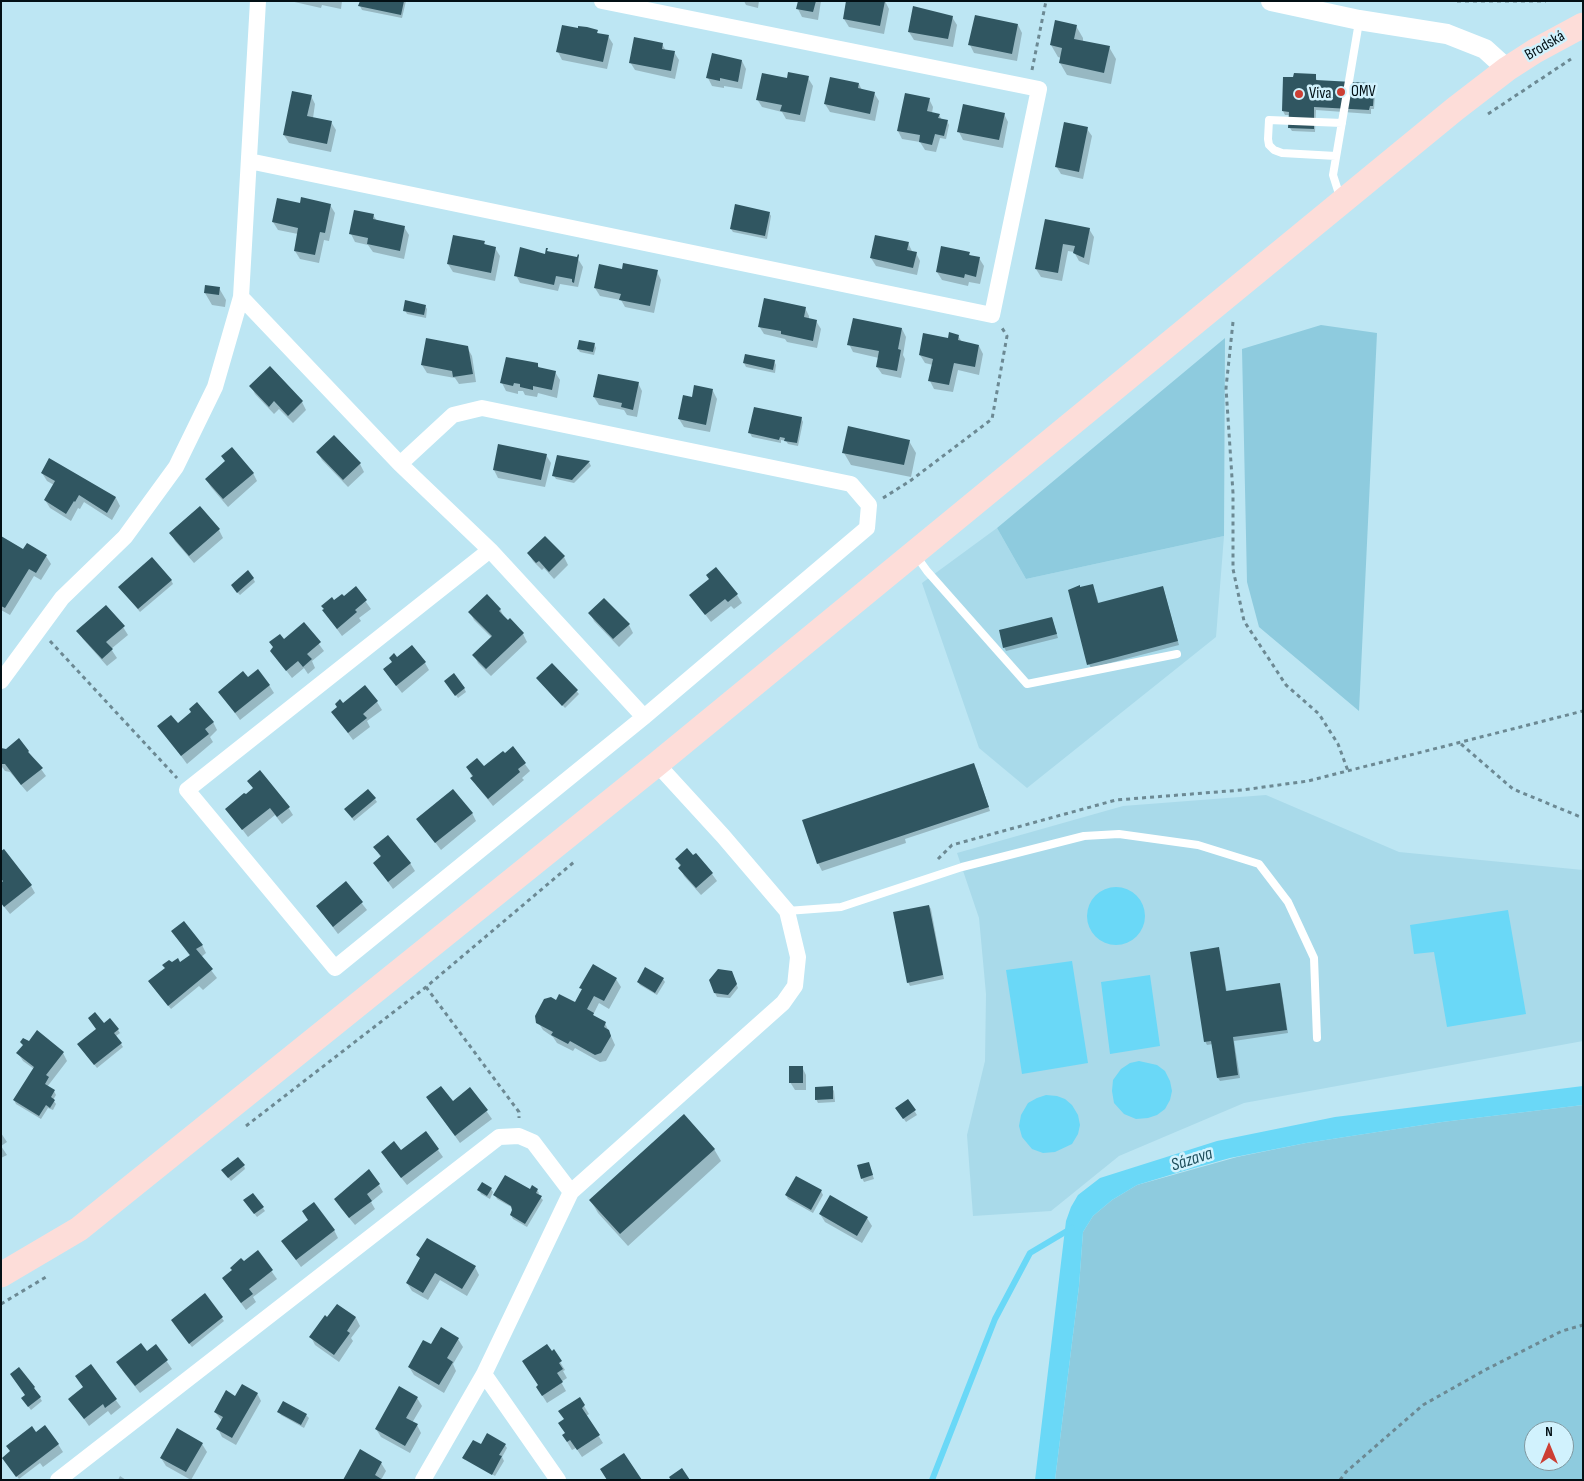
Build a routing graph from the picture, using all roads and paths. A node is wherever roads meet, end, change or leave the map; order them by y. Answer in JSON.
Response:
{"nodes":[{"id":1,"x":258,"y":1,"type":"edge"},
{"id":2,"x":602,"y":1,"type":"edge"},
{"id":3,"x":1046,"y":1,"type":"edge"},
{"id":4,"x":1271,"y":1,"type":"edge"},
{"id":5,"x":1456,"y":1,"type":"edge"},
{"id":6,"x":1546,"y":1,"type":"edge"},
{"id":7,"x":1359,"y":20,"type":"junction"},
{"id":8,"x":1583,"y":25,"type":"edge"},
{"id":9,"x":1507,"y":69,"type":"junction"},
{"id":10,"x":1028,"y":87,"type":"junction"},
{"id":11,"x":1342,"y":123,"type":"junction"},
{"id":12,"x":1336,"y":156,"type":"junction"},
{"id":13,"x":249,"y":161,"type":"junction"},
{"id":14,"x":1342,"y":202,"type":"junction"},
{"id":15,"x":241,"y":296,"type":"junction"},
{"id":16,"x":992,"y":315,"type":"junction"},
{"id":17,"x":1233,"y":322,"type":"dead end"},
{"id":18,"x":400,"y":464,"type":"junction"},
{"id":19,"x":869,"y":506,"type":"junction"},
{"id":20,"x":490,"y":550,"type":"junction"},
{"id":21,"x":914,"y":553,"type":"junction"},
{"id":22,"x":39,"y":630,"type":"junction"},
{"id":23,"x":1177,"y":654,"type":"dead end"},
{"id":24,"x":1,"y":681,"type":"edge"},
{"id":25,"x":1583,"y":711,"type":"edge"},
{"id":26,"x":644,"y":717,"type":"junction"},
{"id":27,"x":1460,"y":743,"type":"junction"},
{"id":28,"x":657,"y":764,"type":"junction"},
{"id":29,"x":1348,"y":771,"type":"junction"},
{"id":30,"x":187,"y":790,"type":"junction"},
{"id":31,"x":1583,"y":818,"type":"edge"},
{"id":32,"x":919,"y":880,"type":"junction"},
{"id":33,"x":787,"y":911,"type":"junction"},
{"id":34,"x":426,"y":987,"type":"dead end"},
{"id":35,"x":1317,"y":1038,"type":"dead end"},
{"id":36,"x":519,"y":1136,"type":"junction"},
{"id":37,"x":571,"y":1192,"type":"junction"},
{"id":38,"x":1,"y":1275,"type":"edge"},
{"id":39,"x":1583,"y":1325,"type":"edge"},
{"id":40,"x":484,"y":1374,"type":"junction"},
{"id":41,"x":58,"y":1480,"type":"edge"},
{"id":42,"x":423,"y":1480,"type":"edge"},
{"id":43,"x":558,"y":1480,"type":"edge"},
{"id":44,"x":1340,"y":1480,"type":"edge"}],
"edges":[{"from":1,"to":13,"type":"street"},
{"from":2,"to":10,"type":"street"},
{"from":3,"to":10,"type":"path"},
{"from":4,"to":7,"type":"street"},
{"from":5,"to":6,"type":"path"},
{"from":7,"to":9,"type":"street"},
{"from":7,"to":11,"type":"lane"},
{"from":8,"to":9,"type":"main road","name":"Brodská"},
{"from":9,"to":14,"type":"main road","name":"Brodská"},
{"from":10,"to":16,"type":"street"},
{"from":11,"to":12,"type":"lane"},
{"from":11,"to":12,"type":"lane"},
{"from":12,"to":14,"type":"lane"},
{"from":13,"to":15,"type":"street"},
{"from":13,"to":16,"type":"street"},
{"from":14,"to":21,"type":"main road","name":"Brodská"},
{"from":15,"to":18,"type":"street"},
{"from":15,"to":22,"type":"street"},
{"from":16,"to":19,"type":"path"},
{"from":17,"to":29,"type":"path"},
{"from":18,"to":19,"type":"street"},
{"from":18,"to":20,"type":"street"},
{"from":19,"to":26,"type":"street"},
{"from":20,"to":26,"type":"street"},
{"from":20,"to":30,"type":"street"},
{"from":21,"to":23,"type":"lane"},
{"from":21,"to":28,"type":"main road","name":"Brodská"},
{"from":22,"to":24,"type":"street"},
{"from":22,"to":30,"type":"path"},
{"from":25,"to":27,"type":"path"},
{"from":26,"to":30,"type":"street"},
{"from":27,"to":29,"type":"path"},
{"from":27,"to":31,"type":"path"},
{"from":28,"to":33,"type":"street"},
{"from":28,"to":38,"type":"main road","name":"Brodská"},
{"from":29,"to":32,"type":"path"},
{"from":32,"to":33,"type":"lane"},
{"from":32,"to":35,"type":"lane"},
{"from":33,"to":37,"type":"street"},
{"from":34,"to":36,"type":"path"},
{"from":36,"to":37,"type":"street"},
{"from":36,"to":41,"type":"street"},
{"from":37,"to":40,"type":"street"},
{"from":39,"to":44,"type":"path"},
{"from":40,"to":42,"type":"street"},
{"from":40,"to":43,"type":"street"}]}
